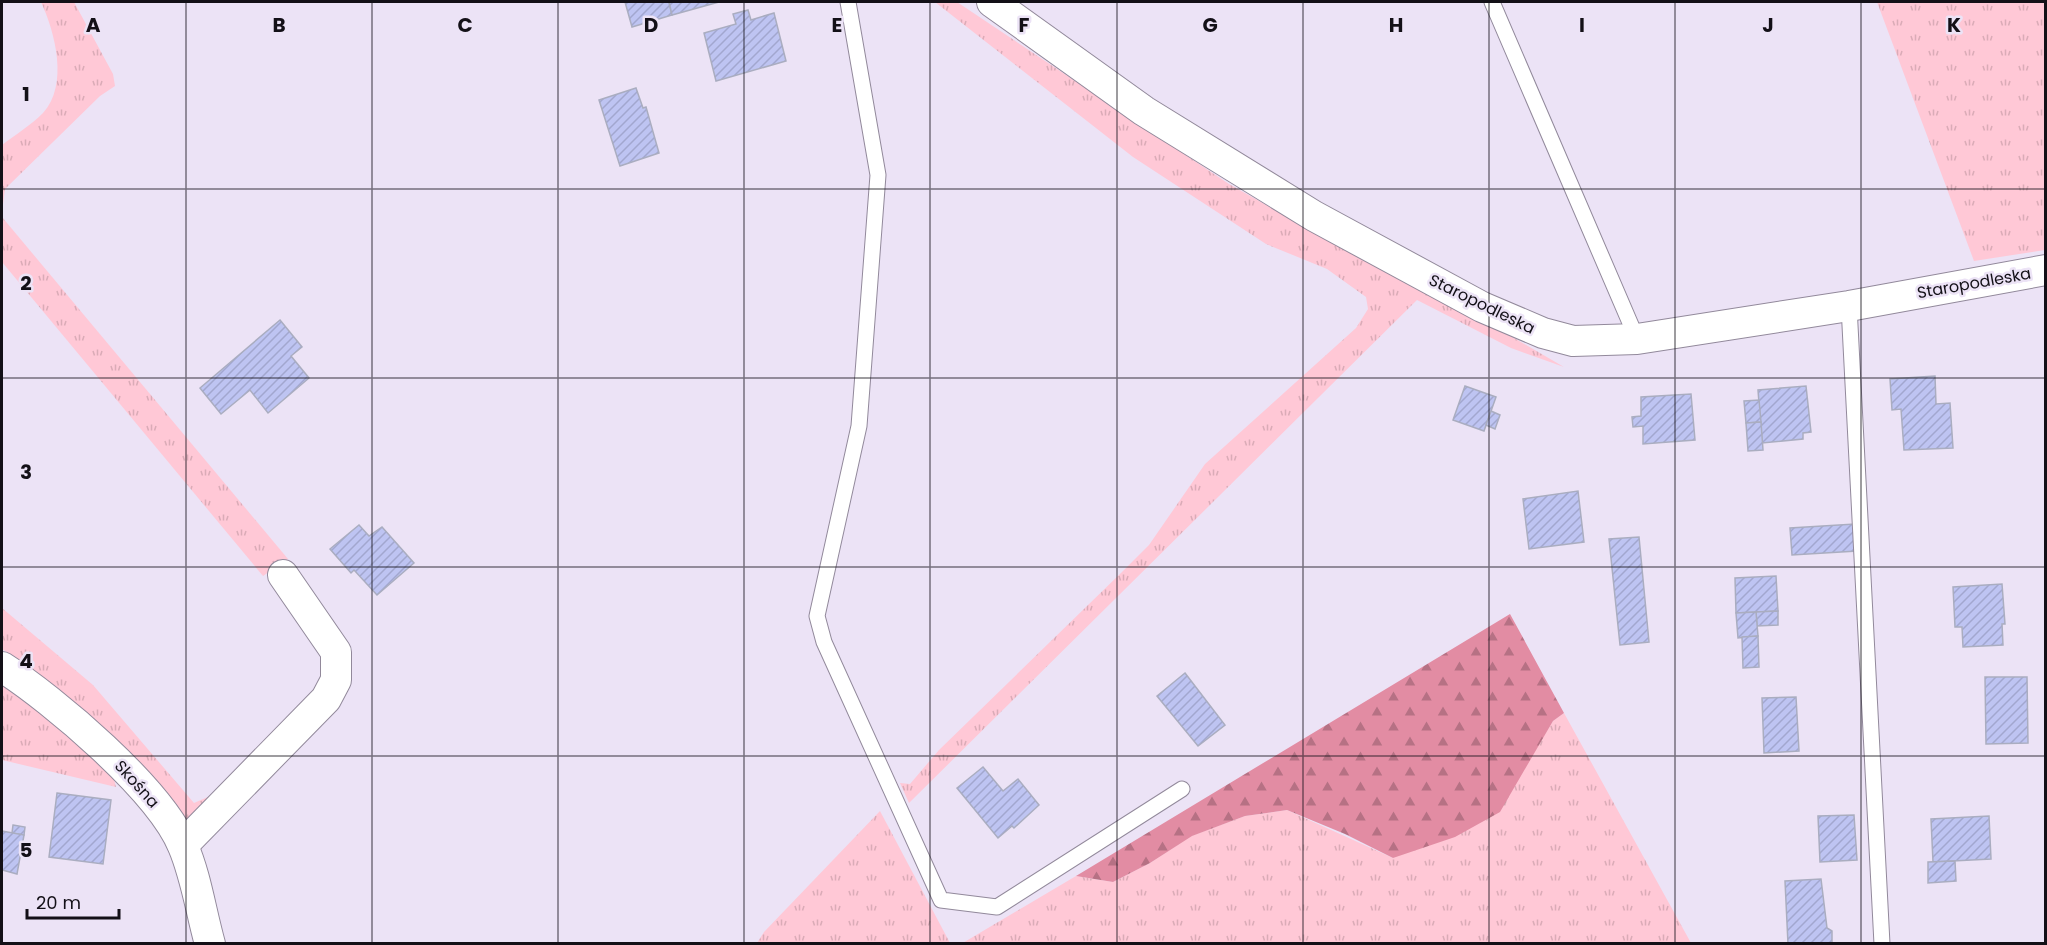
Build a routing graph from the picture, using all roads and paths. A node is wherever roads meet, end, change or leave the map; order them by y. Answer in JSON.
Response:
{"nodes":[{"id":1,"x":848,"y":2,"type":"edge"},
{"id":2,"x":992,"y":2,"type":"edge"},
{"id":3,"x":1492,"y":2,"type":"edge"},
{"id":4,"x":2046,"y":270,"type":"edge"},
{"id":5,"x":1849,"y":306,"type":"junction"},
{"id":6,"x":1637,"y":339,"type":"junction"},
{"id":7,"x":283,"y":575,"type":"dead end"},
{"id":8,"x":2,"y":667,"type":"edge"},
{"id":9,"x":1182,"y":789,"type":"dead end"},
{"id":10,"x":183,"y":845,"type":"junction"},
{"id":11,"x":210,"y":944,"type":"edge"},
{"id":12,"x":1882,"y":944,"type":"edge"}],
"edges":[{"from":1,"to":9,"type":"lane"},
{"from":2,"to":6,"type":"street","name":"Staropodleska"},
{"from":3,"to":6,"type":"lane"},
{"from":4,"to":5,"type":"street","name":"Staropodleska"},
{"from":5,"to":6,"type":"street","name":"Staropodleska"},
{"from":5,"to":12,"type":"lane"},
{"from":7,"to":10,"type":"street"},
{"from":8,"to":10,"type":"street","name":"Skośna"},
{"from":10,"to":11,"type":"street","name":"Skośna"}]}
